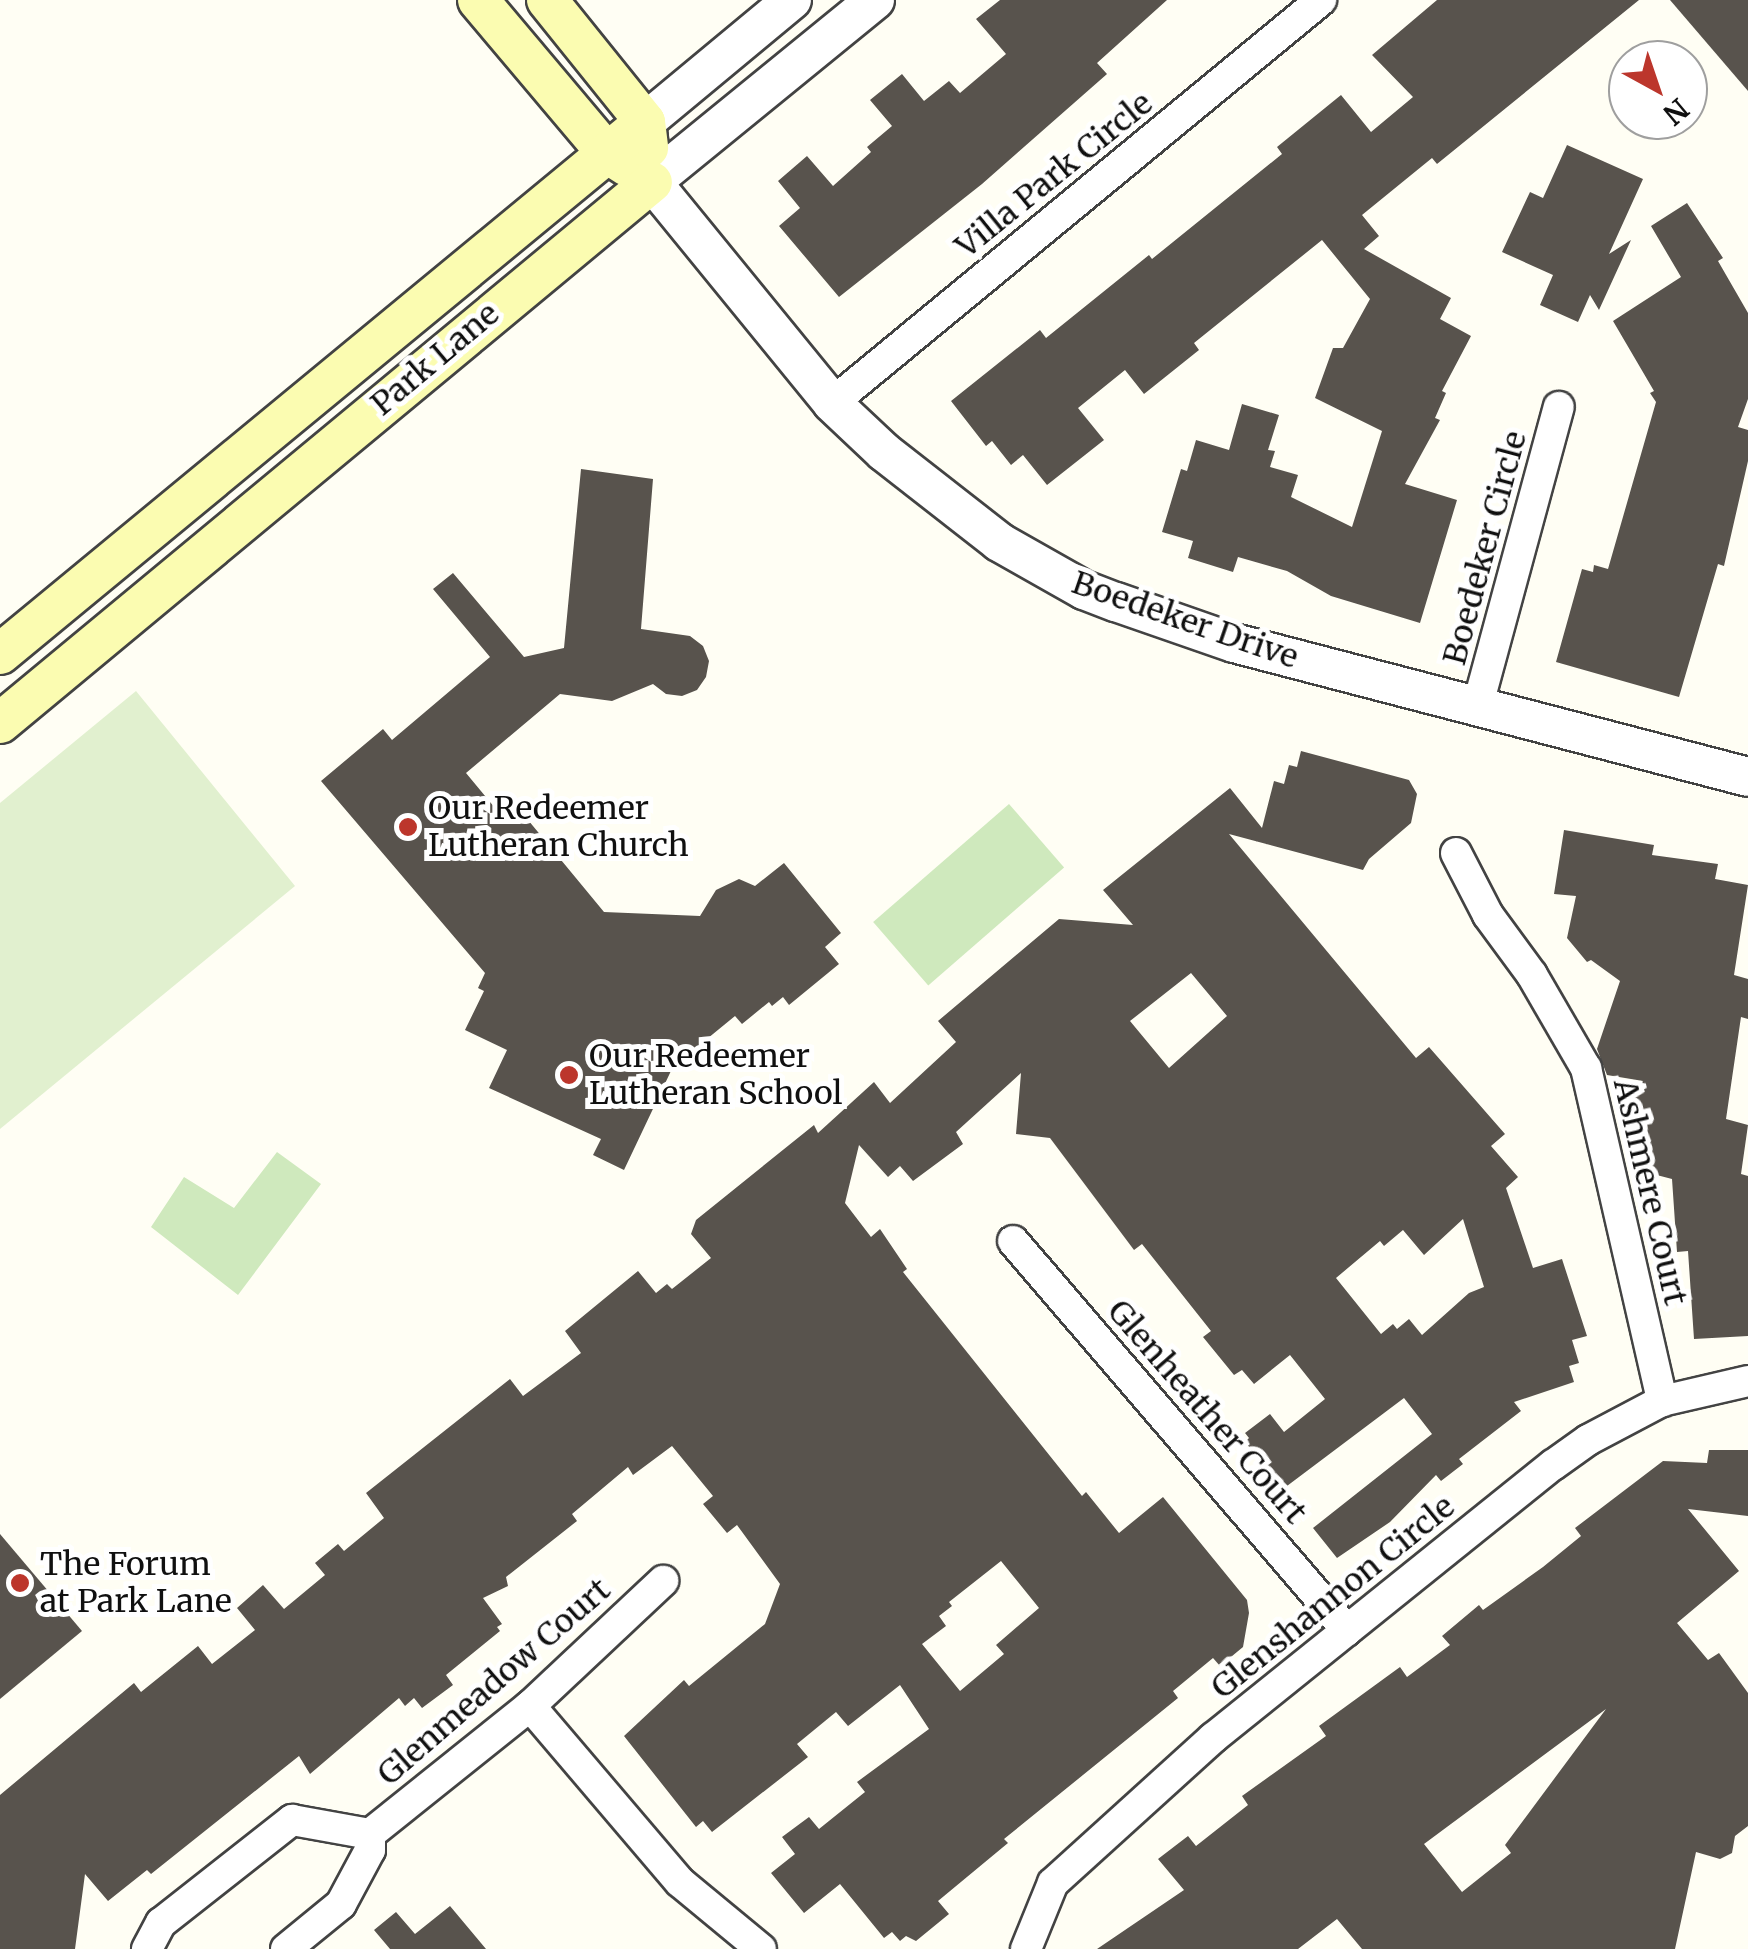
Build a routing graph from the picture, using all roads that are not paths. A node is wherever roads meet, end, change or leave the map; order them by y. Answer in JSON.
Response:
{"nodes":[{"id":1,"x":478,"y":0,"type":"edge"},
{"id":2,"x":547,"y":0,"type":"edge"},
{"id":3,"x":792,"y":0,"type":"edge"},
{"id":4,"x":875,"y":0,"type":"edge"},
{"id":5,"x":1321,"y":0,"type":"edge"},
{"id":6,"x":646,"y":122,"type":"junction"},
{"id":7,"x":607,"y":153,"type":"junction"},
{"id":8,"x":652,"y":182,"type":"junction"},
{"id":9,"x":832,"y":403,"type":"junction"},
{"id":10,"x":1560,"y":407,"type":"dead end"},
{"id":11,"x":178,"y":508,"type":"junction"},
{"id":12,"x":212,"y":547,"type":"junction"},
{"id":13,"x":0,"y":654,"type":"edge"},
{"id":14,"x":1478,"y":708,"type":"junction"},
{"id":15,"x":0,"y":723,"type":"edge"},
{"id":16,"x":1748,"y":777,"type":"edge"},
{"id":17,"x":1456,"y":852,"type":"dead end"},
{"id":18,"x":1013,"y":1241,"type":"dead end"},
{"id":19,"x":1748,"y":1381,"type":"edge"},
{"id":20,"x":1662,"y":1401,"type":"junction"},
{"id":21,"x":662,"y":1581,"type":"dead end"},
{"id":22,"x":1347,"y":1630,"type":"junction"},
{"id":23,"x":530,"y":1706,"type":"junction"},
{"id":24,"x":370,"y":1834,"type":"junction"},
{"id":25,"x":147,"y":1949,"type":"edge"},
{"id":26,"x":286,"y":1949,"type":"edge"},
{"id":27,"x":762,"y":1949,"type":"edge"},
{"id":28,"x":1026,"y":1949,"type":"edge"}],
"edges":[{"from":1,"to":7,"type":"main road","name":"Boedeker Drive"},
{"from":2,"to":6,"type":"main road"},
{"from":3,"to":6,"type":"street","name":"Park Lane"},
{"from":4,"to":8,"type":"street","name":"Park Lane"},
{"from":5,"to":9,"type":"street","name":"Villa Park Circle"},
{"from":6,"to":7,"type":"main road","name":"Park Lane"},
{"from":6,"to":8,"type":"main road"},
{"from":7,"to":8,"type":"main road","name":"Boedeker Drive"},
{"from":7,"to":11,"type":"main road","name":"Park Lane"},
{"from":8,"to":9,"type":"street","name":"Boedeker Drive"},
{"from":8,"to":12,"type":"main road","name":"Park Lane"},
{"from":9,"to":14,"type":"street","name":"Boedeker Drive"},
{"from":10,"to":14,"type":"street","name":"Boedeker Circle"},
{"from":11,"to":12,"type":"main road"},
{"from":11,"to":13,"type":"main road","name":"Park Lane"},
{"from":12,"to":15,"type":"main road","name":"Park Lane"},
{"from":14,"to":16,"type":"street","name":"Boedeker Drive"},
{"from":17,"to":20,"type":"street","name":"Ashmere Court"},
{"from":18,"to":22,"type":"street","name":"Glenheather Court"},
{"from":19,"to":20,"type":"street","name":"Glenshannon Circle"},
{"from":20,"to":22,"type":"street","name":"Glenshannon Circle"},
{"from":21,"to":23,"type":"street","name":"Glenmeadow Court"},
{"from":22,"to":28,"type":"street","name":"Glenshannon Circle"},
{"from":23,"to":24,"type":"street","name":"Glenmeadow Court"},
{"from":23,"to":27,"type":"street"},
{"from":24,"to":25,"type":"street","name":"Glenmeadow Court"},
{"from":24,"to":26,"type":"street","name":"Glenmeadow Court"}]}
